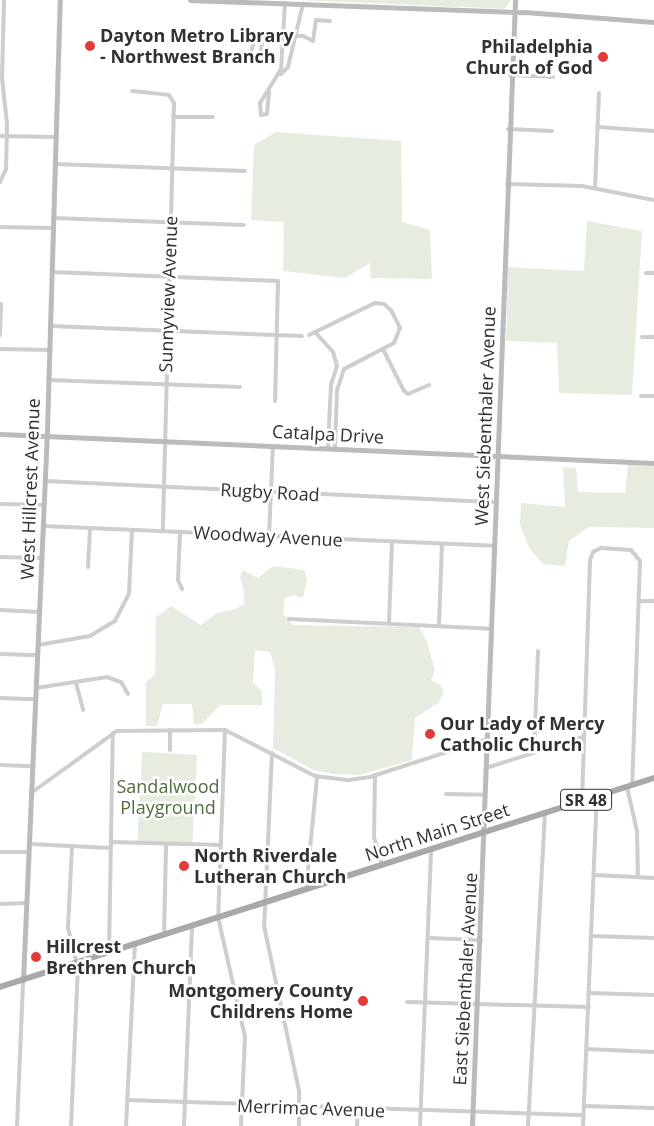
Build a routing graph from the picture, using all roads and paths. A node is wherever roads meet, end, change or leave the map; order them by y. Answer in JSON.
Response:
{"nodes":[{"id":1,"x":4,"y":0,"type":"edge"},
{"id":2,"x":60,"y":0,"type":"edge"},
{"id":3,"x":190,"y":0,"type":"edge"},
{"id":4,"x":515,"y":0,"type":"edge"},
{"id":5,"x":285,"y":3,"type":"junction"},
{"id":6,"x":303,"y":4,"type":"junction"},
{"id":7,"x":513,"y":13,"type":"junction"},
{"id":8,"x":330,"y":21,"type":"dead end"},
{"id":9,"x":654,"y":22,"type":"edge"},
{"id":10,"x":263,"y":35,"type":"junction"},
{"id":11,"x":283,"y":36,"type":"junction"},
{"id":12,"x":297,"y":36,"type":"junction"},
{"id":13,"x":279,"y":75,"type":"junction"},
{"id":14,"x":510,"y":75,"type":"junction"},
{"id":15,"x":553,"y":77,"type":"dead end"},
{"id":16,"x":132,"y":91,"type":"dead end"},
{"id":17,"x":269,"y":92,"type":"junction"},
{"id":18,"x":599,"y":93,"type":"dead end"},
{"id":19,"x":173,"y":116,"type":"junction"},
{"id":20,"x":213,"y":117,"type":"dead end"},
{"id":21,"x":598,"y":127,"type":"junction"},
{"id":22,"x":508,"y":129,"type":"junction"},
{"id":23,"x":654,"y":130,"type":"edge"},
{"id":24,"x":552,"y":131,"type":"dead end"},
{"id":25,"x":0,"y":136,"type":"edge"},
{"id":26,"x":7,"y":136,"type":"junction"},
{"id":27,"x":56,"y":137,"type":"junction"},
{"id":28,"x":55,"y":164,"type":"junction"},
{"id":29,"x":171,"y":168,"type":"junction"},
{"id":30,"x":245,"y":170,"type":"dead end"},
{"id":31,"x":0,"y":182,"type":"edge"},
{"id":32,"x":507,"y":184,"type":"junction"},
{"id":33,"x":595,"y":188,"type":"junction"},
{"id":34,"x":654,"y":200,"type":"edge"},
{"id":35,"x":53,"y":218,"type":"junction"},
{"id":36,"x":170,"y":222,"type":"junction"},
{"id":37,"x":244,"y":225,"type":"dead end"},
{"id":38,"x":0,"y":228,"type":"edge"},
{"id":39,"x":53,"y":228,"type":"junction"},
{"id":40,"x":52,"y":272,"type":"junction"},
{"id":41,"x":646,"y":273,"type":"dead end"},
{"id":42,"x":654,"y":273,"type":"edge"},
{"id":43,"x":168,"y":276,"type":"junction"},
{"id":44,"x":1,"y":304,"type":"dead end"},
{"id":45,"x":50,"y":326,"type":"junction"},
{"id":46,"x":167,"y":330,"type":"junction"},
{"id":47,"x":315,"y":332,"type":"junction"},
{"id":48,"x":0,"y":335,"type":"edge"},
{"id":49,"x":277,"y":335,"type":"junction"},
{"id":50,"x":302,"y":336,"type":"dead end"},
{"id":51,"x":309,"y":336,"type":"dead end"},
{"id":52,"x":642,"y":337,"type":"dead end"},
{"id":53,"x":654,"y":337,"type":"edge"},
{"id":54,"x":0,"y":349,"type":"edge"},
{"id":55,"x":383,"y":349,"type":"junction"},
{"id":56,"x":49,"y":350,"type":"junction"},
{"id":57,"x":337,"y":366,"type":"junction"},
{"id":58,"x":344,"y":369,"type":"junction"},
{"id":59,"x":48,"y":380,"type":"junction"},
{"id":60,"x":165,"y":384,"type":"junction"},
{"id":61,"x":428,"y":385,"type":"dead end"},
{"id":62,"x":240,"y":387,"type":"dead end"},
{"id":63,"x":640,"y":396,"type":"dead end"},
{"id":64,"x":654,"y":396,"type":"edge"},
{"id":65,"x":275,"y":401,"type":"dead end"},
{"id":66,"x":0,"y":434,"type":"edge"},
{"id":67,"x":47,"y":436,"type":"junction"},
{"id":68,"x":165,"y":441,"type":"junction"},
{"id":69,"x":273,"y":446,"type":"junction"},
{"id":70,"x":328,"y":448,"type":"junction"},
{"id":71,"x":335,"y":448,"type":"junction"},
{"id":72,"x":498,"y":455,"type":"junction"},
{"id":73,"x":654,"y":463,"type":"edge"},
{"id":74,"x":45,"y":481,"type":"junction"},
{"id":75,"x":164,"y":487,"type":"junction"},
{"id":76,"x":271,"y":492,"type":"junction"},
{"id":77,"x":496,"y":502,"type":"junction"},
{"id":78,"x":0,"y":504,"type":"edge"},
{"id":79,"x":44,"y":505,"type":"junction"},
{"id":80,"x":43,"y":526,"type":"junction"},
{"id":81,"x":90,"y":528,"type":"junction"},
{"id":82,"x":132,"y":530,"type":"junction"},
{"id":83,"x":163,"y":531,"type":"junction"},
{"id":84,"x":180,"y":532,"type":"junction"},
{"id":85,"x":269,"y":536,"type":"junction"},
{"id":86,"x":392,"y":541,"type":"junction"},
{"id":87,"x":442,"y":544,"type":"junction"},
{"id":88,"x":494,"y":546,"type":"junction"},
{"id":89,"x":0,"y":557,"type":"edge"},
{"id":90,"x":42,"y":558,"type":"junction"},
{"id":91,"x":88,"y":567,"type":"dead end"},
{"id":92,"x":182,"y":589,"type":"dead end"},
{"id":93,"x":639,"y":601,"type":"junction"},
{"id":94,"x":654,"y":601,"type":"edge"},
{"id":95,"x":0,"y":610,"type":"edge"},
{"id":96,"x":39,"y":612,"type":"junction"},
{"id":97,"x":289,"y":619,"type":"dead end"},
{"id":98,"x":390,"y":623,"type":"junction"},
{"id":99,"x":439,"y":625,"type":"junction"},
{"id":100,"x":491,"y":629,"type":"junction"},
{"id":101,"x":38,"y":645,"type":"junction"},
{"id":102,"x":538,"y":651,"type":"dead end"},
{"id":103,"x":0,"y":654,"type":"edge"},
{"id":104,"x":37,"y":655,"type":"junction"},
{"id":105,"x":76,"y":683,"type":"junction"},
{"id":106,"x":36,"y":688,"type":"junction"},
{"id":107,"x":128,"y":694,"type":"dead end"},
{"id":108,"x":0,"y":698,"type":"edge"},
{"id":109,"x":35,"y":699,"type":"junction"},
{"id":110,"x":82,"y":710,"type":"dead end"},
{"id":111,"x":170,"y":730,"type":"junction"},
{"id":112,"x":225,"y":730,"type":"junction"},
{"id":113,"x":113,"y":733,"type":"junction"},
{"id":114,"x":583,"y":737,"type":"junction"},
{"id":115,"x":487,"y":739,"type":"junction"},
{"id":116,"x":170,"y":750,"type":"dead end"},
{"id":117,"x":534,"y":752,"type":"junction"},
{"id":118,"x":272,"y":753,"type":"junction"},
{"id":119,"x":0,"y":764,"type":"edge"},
{"id":120,"x":32,"y":766,"type":"junction"},
{"id":121,"x":486,"y":768,"type":"junction"},
{"id":122,"x":375,"y":775,"type":"junction"},
{"id":123,"x":317,"y":777,"type":"junction"},
{"id":124,"x":654,"y":778,"type":"edge"},
{"id":125,"x":630,"y":786,"type":"junction"},
{"id":126,"x":31,"y":793,"type":"junction"},
{"id":127,"x":446,"y":794,"type":"dead end"},
{"id":128,"x":485,"y":795,"type":"junction"},
{"id":129,"x":597,"y":797,"type":"junction"},
{"id":130,"x":582,"y":802,"type":"junction"},
{"id":131,"x":545,"y":813,"type":"junction"},
{"id":132,"x":485,"y":833,"type":"junction"},
{"id":133,"x":112,"y":842,"type":"junction"},
{"id":134,"x":29,"y":844,"type":"junction"},
{"id":135,"x":166,"y":844,"type":"junction"},
{"id":136,"x":220,"y":845,"type":"junction"},
{"id":137,"x":72,"y":846,"type":"junction"},
{"id":138,"x":111,"y":848,"type":"junction"},
{"id":139,"x":431,"y":850,"type":"junction"},
{"id":140,"x":0,"y":852,"type":"edge"},
{"id":141,"x":29,"y":852,"type":"junction"},
{"id":142,"x":382,"y":865,"type":"junction"},
{"id":143,"x":595,"y":875,"type":"junction"},
{"id":144,"x":638,"y":877,"type":"junction"},
{"id":145,"x":654,"y":878,"type":"edge"},
{"id":146,"x":306,"y":890,"type":"junction"},
{"id":147,"x":26,"y":903,"type":"junction"},
{"id":148,"x":264,"y":903,"type":"junction"},
{"id":149,"x":0,"y":904,"type":"edge"},
{"id":150,"x":218,"y":917,"type":"junction"},
{"id":151,"x":192,"y":926,"type":"junction"},
{"id":152,"x":164,"y":935,"type":"junction"},
{"id":153,"x":592,"y":936,"type":"junction"},
{"id":154,"x":428,"y":938,"type":"junction"},
{"id":155,"x":654,"y":938,"type":"edge"},
{"id":156,"x":481,"y":940,"type":"junction"},
{"id":157,"x":135,"y":945,"type":"junction"},
{"id":158,"x":109,"y":952,"type":"junction"},
{"id":159,"x":77,"y":963,"type":"junction"},
{"id":160,"x":23,"y":980,"type":"junction"},
{"id":161,"x":0,"y":987,"type":"edge"},
{"id":162,"x":589,"y":993,"type":"junction"},
{"id":163,"x":654,"y":995,"type":"edge"},
{"id":164,"x":407,"y":1002,"type":"dead end"},
{"id":165,"x":426,"y":1003,"type":"junction"},
{"id":166,"x":477,"y":1005,"type":"junction"},
{"id":167,"x":536,"y":1006,"type":"junction"},
{"id":168,"x":588,"y":1007,"type":"junction"},
{"id":169,"x":587,"y":1049,"type":"junction"},
{"id":170,"x":654,"y":1052,"type":"edge"},
{"id":171,"x":127,"y":1100,"type":"junction"},
{"id":172,"x":185,"y":1102,"type":"junction"},
{"id":173,"x":242,"y":1105,"type":"junction"},
{"id":174,"x":584,"y":1106,"type":"junction"},
{"id":175,"x":300,"y":1107,"type":"junction"},
{"id":176,"x":654,"y":1108,"type":"edge"},
{"id":177,"x":358,"y":1109,"type":"junction"},
{"id":178,"x":421,"y":1112,"type":"junction"},
{"id":179,"x":473,"y":1114,"type":"junction"},
{"id":180,"x":529,"y":1114,"type":"junction"},
{"id":181,"x":584,"y":1115,"type":"junction"},
{"id":182,"x":17,"y":1126,"type":"edge"},
{"id":183,"x":71,"y":1126,"type":"edge"},
{"id":184,"x":126,"y":1126,"type":"edge"},
{"id":185,"x":184,"y":1126,"type":"edge"},
{"id":186,"x":241,"y":1126,"type":"edge"},
{"id":187,"x":299,"y":1126,"type":"edge"},
{"id":188,"x":357,"y":1126,"type":"edge"},
{"id":189,"x":420,"y":1126,"type":"edge"},
{"id":190,"x":472,"y":1126,"type":"edge"},
{"id":191,"x":528,"y":1126,"type":"edge"},
{"id":192,"x":583,"y":1126,"type":"edge"}],
"edges":[{"from":1,"to":26,"type":"street"},
{"from":2,"to":27,"type":"street","name":"West Hillcrest Avenue"},
{"from":3,"to":5,"type":"street"},
{"from":4,"to":7,"type":"street","name":"West Siebenthaler Avenue"},
{"from":5,"to":6,"type":"street"},
{"from":5,"to":11,"type":"street"},
{"from":6,"to":7,"type":"street"},
{"from":6,"to":12,"type":"street"},
{"from":7,"to":9,"type":"street"},
{"from":7,"to":14,"type":"street","name":"West Siebenthaler Avenue"},
{"from":8,"to":12,"type":"street"},
{"from":10,"to":10,"type":"street"},
{"from":10,"to":11,"type":"street"},
{"from":11,"to":12,"type":"street"},
{"from":11,"to":13,"type":"street"},
{"from":12,"to":13,"type":"street"},
{"from":13,"to":17,"type":"street"},
{"from":14,"to":15,"type":"street"},
{"from":14,"to":22,"type":"street","name":"West Siebenthaler Avenue"},
{"from":16,"to":19,"type":"street","name":"Sunnyview Avenue"},
{"from":17,"to":17,"type":"street"},
{"from":18,"to":21,"type":"street"},
{"from":19,"to":20,"type":"street"},
{"from":19,"to":29,"type":"street","name":"Sunnyview Avenue"},
{"from":21,"to":23,"type":"street"},
{"from":21,"to":33,"type":"street"},
{"from":22,"to":24,"type":"street"},
{"from":22,"to":32,"type":"street","name":"West Siebenthaler Avenue"},
{"from":25,"to":26,"type":"street"},
{"from":26,"to":27,"type":"street"},
{"from":26,"to":31,"type":"street"},
{"from":27,"to":28,"type":"street","name":"West Hillcrest Avenue"},
{"from":28,"to":29,"type":"street"},
{"from":28,"to":35,"type":"street","name":"West Hillcrest Avenue"},
{"from":29,"to":30,"type":"street"},
{"from":29,"to":36,"type":"street","name":"Sunnyview Avenue"},
{"from":32,"to":33,"type":"street"},
{"from":32,"to":72,"type":"street","name":"West Siebenthaler Avenue"},
{"from":33,"to":34,"type":"street"},
{"from":35,"to":36,"type":"street"},
{"from":35,"to":39,"type":"street","name":"West Hillcrest Avenue"},
{"from":36,"to":37,"type":"street"},
{"from":36,"to":43,"type":"street","name":"Sunnyview Avenue"},
{"from":38,"to":39,"type":"street"},
{"from":39,"to":40,"type":"street","name":"West Hillcrest Avenue"},
{"from":40,"to":43,"type":"street"},
{"from":40,"to":45,"type":"street","name":"West Hillcrest Avenue"},
{"from":41,"to":42,"type":"street"},
{"from":43,"to":46,"type":"street","name":"Sunnyview Avenue"},
{"from":43,"to":49,"type":"street"},
{"from":44,"to":48,"type":"street"},
{"from":45,"to":46,"type":"street"},
{"from":45,"to":56,"type":"street","name":"West Hillcrest Avenue"},
{"from":46,"to":49,"type":"street"},
{"from":46,"to":60,"type":"street","name":"Sunnyview Avenue"},
{"from":47,"to":51,"type":"street"},
{"from":47,"to":55,"type":"street"},
{"from":47,"to":57,"type":"street"},
{"from":49,"to":50,"type":"street"},
{"from":49,"to":65,"type":"street"},
{"from":52,"to":53,"type":"street"},
{"from":54,"to":56,"type":"street"},
{"from":55,"to":58,"type":"street"},
{"from":55,"to":61,"type":"street"},
{"from":56,"to":59,"type":"street","name":"West Hillcrest Avenue"},
{"from":57,"to":58,"type":"street"},
{"from":57,"to":70,"type":"street"},
{"from":58,"to":71,"type":"street"},
{"from":59,"to":60,"type":"street"},
{"from":59,"to":67,"type":"street","name":"West Hillcrest Avenue"},
{"from":60,"to":62,"type":"street"},
{"from":60,"to":68,"type":"street","name":"Sunnyview Avenue"},
{"from":63,"to":64,"type":"street"},
{"from":66,"to":67,"type":"street","name":"Catalpa Drive"},
{"from":67,"to":68,"type":"street","name":"Catalpa Drive"},
{"from":67,"to":74,"type":"street","name":"West Hillcrest Avenue"},
{"from":68,"to":69,"type":"street","name":"Catalpa Drive"},
{"from":68,"to":75,"type":"street","name":"Sunnyview Avenue"},
{"from":69,"to":70,"type":"street","name":"Catalpa Drive"},
{"from":69,"to":76,"type":"street"},
{"from":70,"to":71,"type":"street","name":"Catalpa Drive"},
{"from":71,"to":72,"type":"street","name":"Catalpa Drive"},
{"from":72,"to":73,"type":"street","name":"Catalpa Drive"},
{"from":72,"to":77,"type":"street","name":"West Siebenthaler Avenue"},
{"from":74,"to":75,"type":"street","name":"Rugby Road"},
{"from":74,"to":79,"type":"street","name":"West Hillcrest Avenue"},
{"from":75,"to":76,"type":"street","name":"Rugby Road"},
{"from":75,"to":83,"type":"street","name":"Sunnyview Avenue"},
{"from":76,"to":77,"type":"street","name":"Rugby Road"},
{"from":76,"to":85,"type":"street"},
{"from":77,"to":88,"type":"street","name":"West Siebenthaler Avenue"},
{"from":78,"to":79,"type":"street"},
{"from":79,"to":80,"type":"street","name":"West Hillcrest Avenue"},
{"from":80,"to":81,"type":"street","name":"Woodway Avenue"},
{"from":80,"to":90,"type":"street","name":"West Hillcrest Avenue"},
{"from":81,"to":82,"type":"street","name":"Woodway Avenue"},
{"from":81,"to":91,"type":"street"},
{"from":82,"to":83,"type":"street","name":"Woodway Avenue"},
{"from":82,"to":101,"type":"street"},
{"from":83,"to":84,"type":"street","name":"Woodway Avenue"},
{"from":84,"to":85,"type":"street","name":"Woodway Avenue"},
{"from":84,"to":92,"type":"street"},
{"from":85,"to":86,"type":"street","name":"Woodway Avenue"},
{"from":86,"to":87,"type":"street","name":"Woodway Avenue"},
{"from":86,"to":98,"type":"street"},
{"from":87,"to":88,"type":"street","name":"Woodway Avenue"},
{"from":87,"to":99,"type":"street"},
{"from":88,"to":100,"type":"street","name":"West Siebenthaler Avenue"},
{"from":89,"to":90,"type":"street"},
{"from":90,"to":96,"type":"street","name":"West Hillcrest Avenue"},
{"from":93,"to":94,"type":"street"},
{"from":93,"to":114,"type":"street"},
{"from":93,"to":125,"type":"street"},
{"from":95,"to":96,"type":"street"},
{"from":96,"to":101,"type":"street","name":"West Hillcrest Avenue"},
{"from":97,"to":98,"type":"street"},
{"from":98,"to":99,"type":"street"},
{"from":99,"to":100,"type":"street"},
{"from":100,"to":115,"type":"street","name":"West Siebenthaler Avenue"},
{"from":101,"to":104,"type":"street","name":"West Hillcrest Avenue"},
{"from":102,"to":117,"type":"street"},
{"from":103,"to":104,"type":"street"},
{"from":104,"to":106,"type":"street","name":"West Hillcrest Avenue"},
{"from":105,"to":106,"type":"street"},
{"from":105,"to":107,"type":"street"},
{"from":105,"to":110,"type":"street"},
{"from":106,"to":109,"type":"street","name":"West Hillcrest Avenue"},
{"from":108,"to":109,"type":"street"},
{"from":109,"to":120,"type":"street","name":"West Hillcrest Avenue"},
{"from":111,"to":112,"type":"street"},
{"from":111,"to":113,"type":"street"},
{"from":111,"to":116,"type":"street"},
{"from":112,"to":118,"type":"street"},
{"from":112,"to":136,"type":"street"},
{"from":113,"to":126,"type":"street"},
{"from":113,"to":133,"type":"street"},
{"from":114,"to":117,"type":"street"},
{"from":114,"to":130,"type":"street"},
{"from":115,"to":121,"type":"street","name":"West Siebenthaler Avenue"},
{"from":115,"to":122,"type":"street"},
{"from":117,"to":121,"type":"street"},
{"from":118,"to":123,"type":"street"},
{"from":118,"to":148,"type":"street"},
{"from":119,"to":120,"type":"street"},
{"from":120,"to":126,"type":"street","name":"West Hillcrest Avenue"},
{"from":121,"to":128,"type":"street","name":"West Siebenthaler Avenue"},
{"from":122,"to":123,"type":"street"},
{"from":122,"to":142,"type":"street"},
{"from":123,"to":146,"type":"street"},
{"from":124,"to":125,"type":"main road","name":"North Main Street","number":"SR 48"},
{"from":125,"to":129,"type":"main road","name":"North Main Street","number":"SR 48"},
{"from":125,"to":144,"type":"street"},
{"from":126,"to":134,"type":"street","name":"West Hillcrest Avenue"},
{"from":127,"to":128,"type":"street"},
{"from":128,"to":132,"type":"street","name":"West Siebenthaler Avenue"},
{"from":129,"to":130,"type":"main road","name":"North Main Street","number":"SR 48"},
{"from":129,"to":143,"type":"street"},
{"from":130,"to":131,"type":"main road","name":"North Main Street","number":"SR 48"},
{"from":131,"to":132,"type":"main road","name":"North Main Street","number":"SR 48"},
{"from":131,"to":167,"type":"street"},
{"from":132,"to":139,"type":"main road","name":"North Main Street","number":"SR 48"},
{"from":132,"to":156,"type":"street","name":"East Siebenthaler Avenue"},
{"from":133,"to":135,"type":"street"},
{"from":133,"to":138,"type":"street"},
{"from":134,"to":137,"type":"street"},
{"from":134,"to":141,"type":"street","name":"West Hillcrest Avenue"},
{"from":135,"to":136,"type":"street"},
{"from":135,"to":152,"type":"street"},
{"from":136,"to":150,"type":"street"},
{"from":137,"to":138,"type":"street"},
{"from":137,"to":159,"type":"street"},
{"from":138,"to":158,"type":"street"},
{"from":139,"to":142,"type":"main road","name":"North Main Street","number":"SR 48"},
{"from":139,"to":154,"type":"street"},
{"from":140,"to":141,"type":"street"},
{"from":141,"to":147,"type":"street","name":"West Hillcrest Avenue"},
{"from":142,"to":146,"type":"main road","name":"North Main Street","number":"SR 48"},
{"from":143,"to":144,"type":"street"},
{"from":143,"to":153,"type":"street"},
{"from":144,"to":145,"type":"street"},
{"from":146,"to":148,"type":"main road","name":"North Main Street","number":"SR 48"},
{"from":147,"to":149,"type":"street"},
{"from":147,"to":160,"type":"street","name":"West Hillcrest Avenue"},
{"from":148,"to":150,"type":"main road","name":"North Main Street","number":"SR 48"},
{"from":148,"to":175,"type":"street"},
{"from":150,"to":151,"type":"main road","name":"North Main Street","number":"SR 48"},
{"from":150,"to":173,"type":"street"},
{"from":151,"to":152,"type":"main road","name":"North Main Street","number":"SR 48"},
{"from":151,"to":172,"type":"street"},
{"from":152,"to":157,"type":"main road","name":"North Main Street","number":"SR 48"},
{"from":153,"to":155,"type":"street"},
{"from":153,"to":162,"type":"street"},
{"from":154,"to":156,"type":"street"},
{"from":154,"to":165,"type":"street"},
{"from":156,"to":166,"type":"street","name":"East Siebenthaler Avenue"},
{"from":157,"to":158,"type":"main road","name":"North Main Street","number":"SR 48"},
{"from":157,"to":171,"type":"street"},
{"from":158,"to":159,"type":"main road","name":"North Main Street","number":"SR 48"},
{"from":159,"to":160,"type":"main road","name":"North Main Street","number":"SR 48"},
{"from":159,"to":183,"type":"street"},
{"from":160,"to":161,"type":"main road","name":"North Main Street","number":"SR 48"},
{"from":160,"to":182,"type":"street"},
{"from":162,"to":163,"type":"street"},
{"from":162,"to":168,"type":"street"},
{"from":164,"to":165,"type":"street"},
{"from":165,"to":166,"type":"street"},
{"from":165,"to":178,"type":"street"},
{"from":166,"to":167,"type":"street"},
{"from":166,"to":179,"type":"street","name":"East Siebenthaler Avenue"},
{"from":167,"to":168,"type":"street"},
{"from":167,"to":180,"type":"street"},
{"from":168,"to":169,"type":"street"},
{"from":169,"to":170,"type":"street"},
{"from":169,"to":174,"type":"street"},
{"from":171,"to":172,"type":"street","name":"Merrimac Avenue"},
{"from":171,"to":184,"type":"street"},
{"from":172,"to":173,"type":"street","name":"Merrimac Avenue"},
{"from":172,"to":185,"type":"street"},
{"from":173,"to":175,"type":"street","name":"Merrimac Avenue"},
{"from":173,"to":186,"type":"street"},
{"from":174,"to":176,"type":"street"},
{"from":174,"to":181,"type":"street"},
{"from":175,"to":177,"type":"street","name":"Merrimac Avenue"},
{"from":175,"to":187,"type":"street"},
{"from":177,"to":178,"type":"street","name":"Merrimac Avenue"},
{"from":177,"to":188,"type":"street"},
{"from":178,"to":179,"type":"street","name":"Merrimac Avenue"},
{"from":178,"to":189,"type":"street"},
{"from":179,"to":180,"type":"street","name":"Merrimac Avenue"},
{"from":179,"to":190,"type":"street","name":"East Siebenthaler Avenue"},
{"from":180,"to":181,"type":"street","name":"Merrimac Avenue"},
{"from":180,"to":191,"type":"street"},
{"from":181,"to":192,"type":"street"}]}
